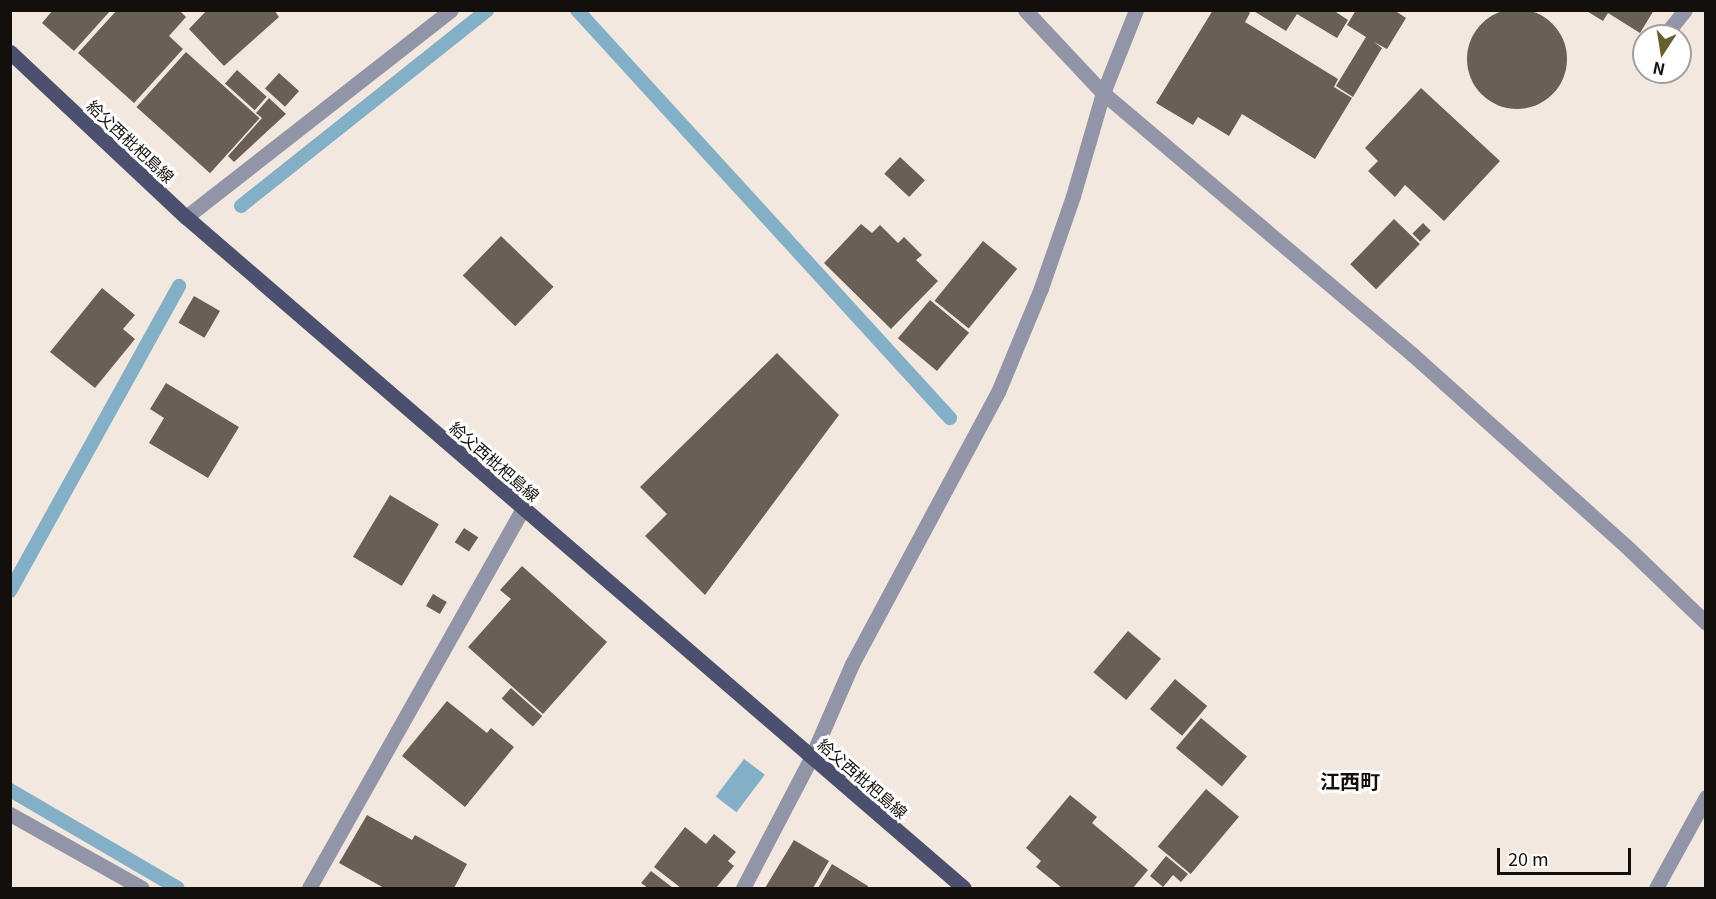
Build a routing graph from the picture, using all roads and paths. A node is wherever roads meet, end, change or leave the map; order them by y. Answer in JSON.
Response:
{"nodes":[{"id":1,"x":451,"y":10,"type":"edge"},
{"id":2,"x":1025,"y":10,"type":"edge"},
{"id":3,"x":1136,"y":10,"type":"edge"},
{"id":4,"x":1685,"y":10,"type":"edge"},
{"id":5,"x":1674,"y":24,"type":"edge"},
{"id":6,"x":10,"y":52,"type":"edge"},
{"id":7,"x":1103,"y":93,"type":"junction"},
{"id":8,"x":186,"y":217,"type":"junction"},
{"id":9,"x":523,"y":508,"type":"junction"},
{"id":10,"x":1706,"y":623,"type":"edge"},
{"id":11,"x":811,"y":758,"type":"junction"},
{"id":12,"x":1706,"y":797,"type":"edge"},
{"id":13,"x":10,"y":814,"type":"edge"},
{"id":14,"x":142,"y":888,"type":"edge"},
{"id":15,"x":309,"y":888,"type":"edge"},
{"id":16,"x":743,"y":888,"type":"edge"},
{"id":17,"x":964,"y":888,"type":"edge"},
{"id":18,"x":1656,"y":888,"type":"edge"}],
"edges":[{"from":1,"to":8,"type":"street"},
{"from":2,"to":7,"type":"street"},
{"from":3,"to":7,"type":"street"},
{"from":4,"to":5,"type":"street"},
{"from":6,"to":8,"type":"main road","name":"給父西枇杷島線"},
{"from":7,"to":10,"type":"street"},
{"from":7,"to":11,"type":"street"},
{"from":8,"to":9,"type":"main road","name":"給父西枇杷島線"},
{"from":9,"to":11,"type":"main road","name":"給父西枇杷島線"},
{"from":9,"to":15,"type":"street"},
{"from":11,"to":16,"type":"street"},
{"from":11,"to":17,"type":"main road","name":"給父西枇杷島線"},
{"from":12,"to":18,"type":"street"},
{"from":13,"to":14,"type":"street"}]}
